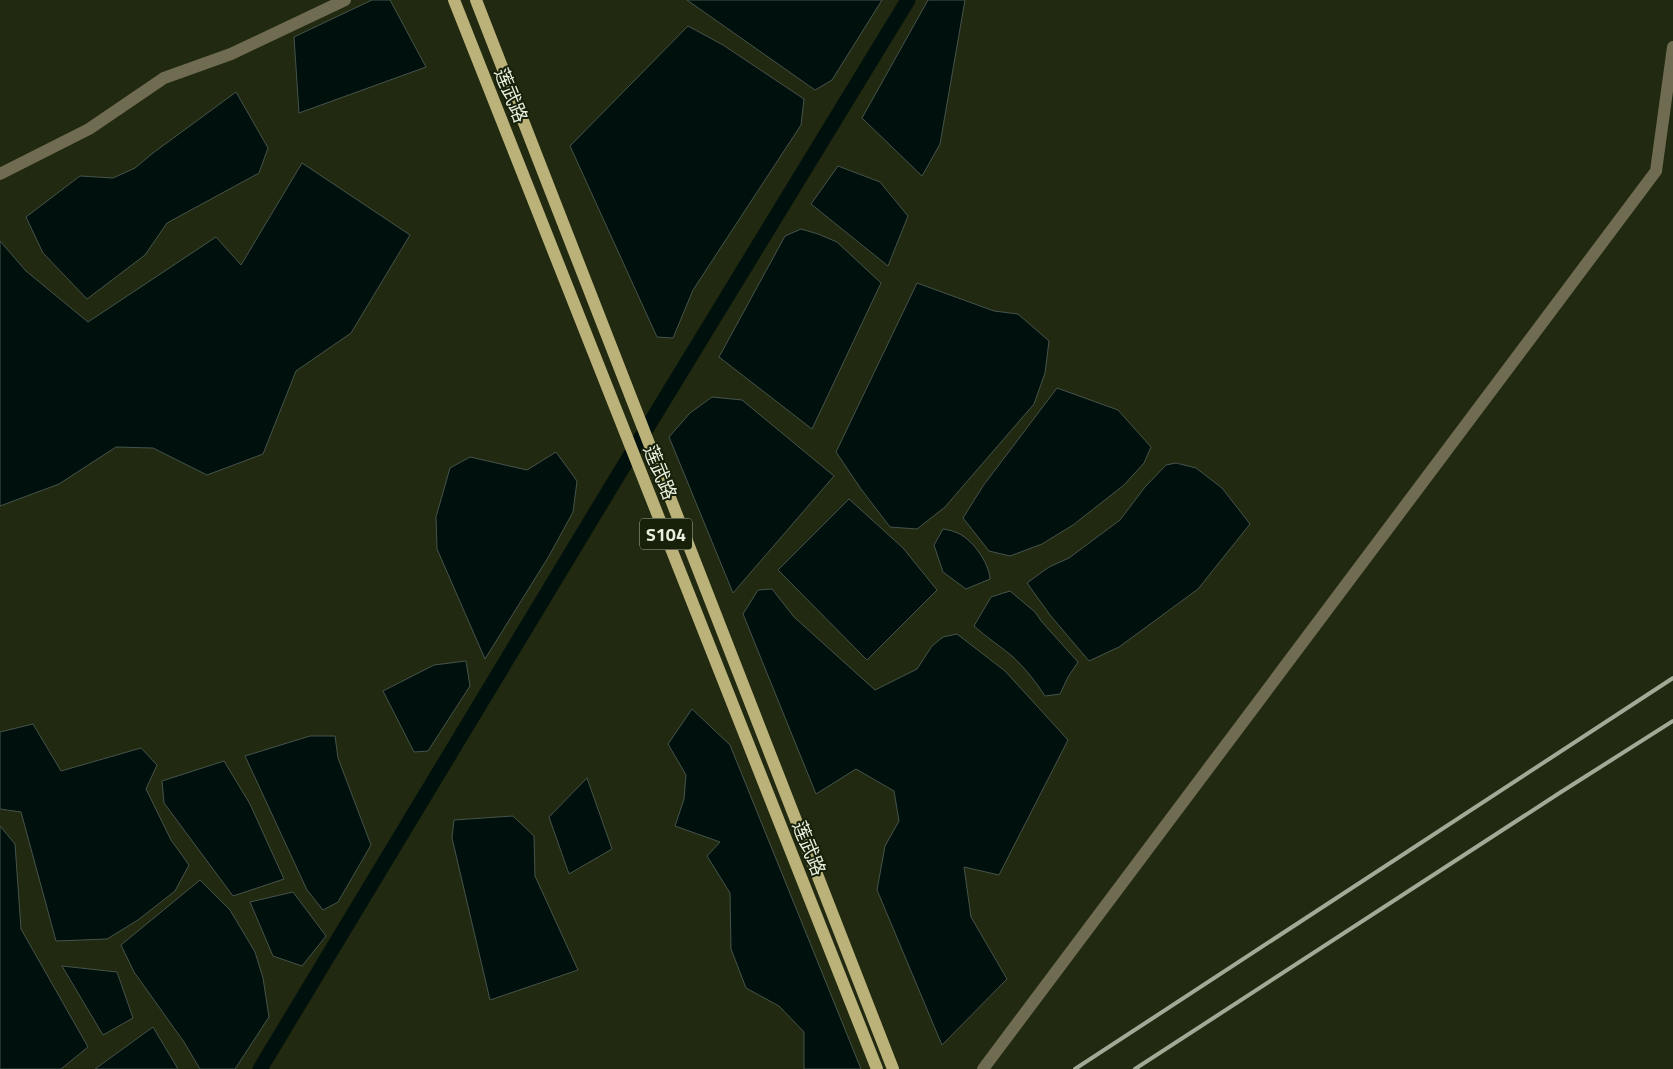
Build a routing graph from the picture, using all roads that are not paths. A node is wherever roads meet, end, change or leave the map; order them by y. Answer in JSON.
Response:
{"nodes":[{"id":1,"x":345,"y":0,"type":"edge"},
{"id":2,"x":454,"y":0,"type":"edge"},
{"id":3,"x":476,"y":0,"type":"edge"},
{"id":4,"x":1673,"y":48,"type":"edge"},
{"id":5,"x":0,"y":174,"type":"edge"},
{"id":6,"x":877,"y":1069,"type":"edge"},
{"id":7,"x":893,"y":1069,"type":"edge"},
{"id":8,"x":983,"y":1069,"type":"edge"}],
"edges":[{"from":1,"to":5,"type":"street"},
{"from":2,"to":6,"type":"main road","name":"莲武路","number":"S104"},
{"from":3,"to":7,"type":"main road","name":"莲武路"},
{"from":4,"to":8,"type":"street"}]}
